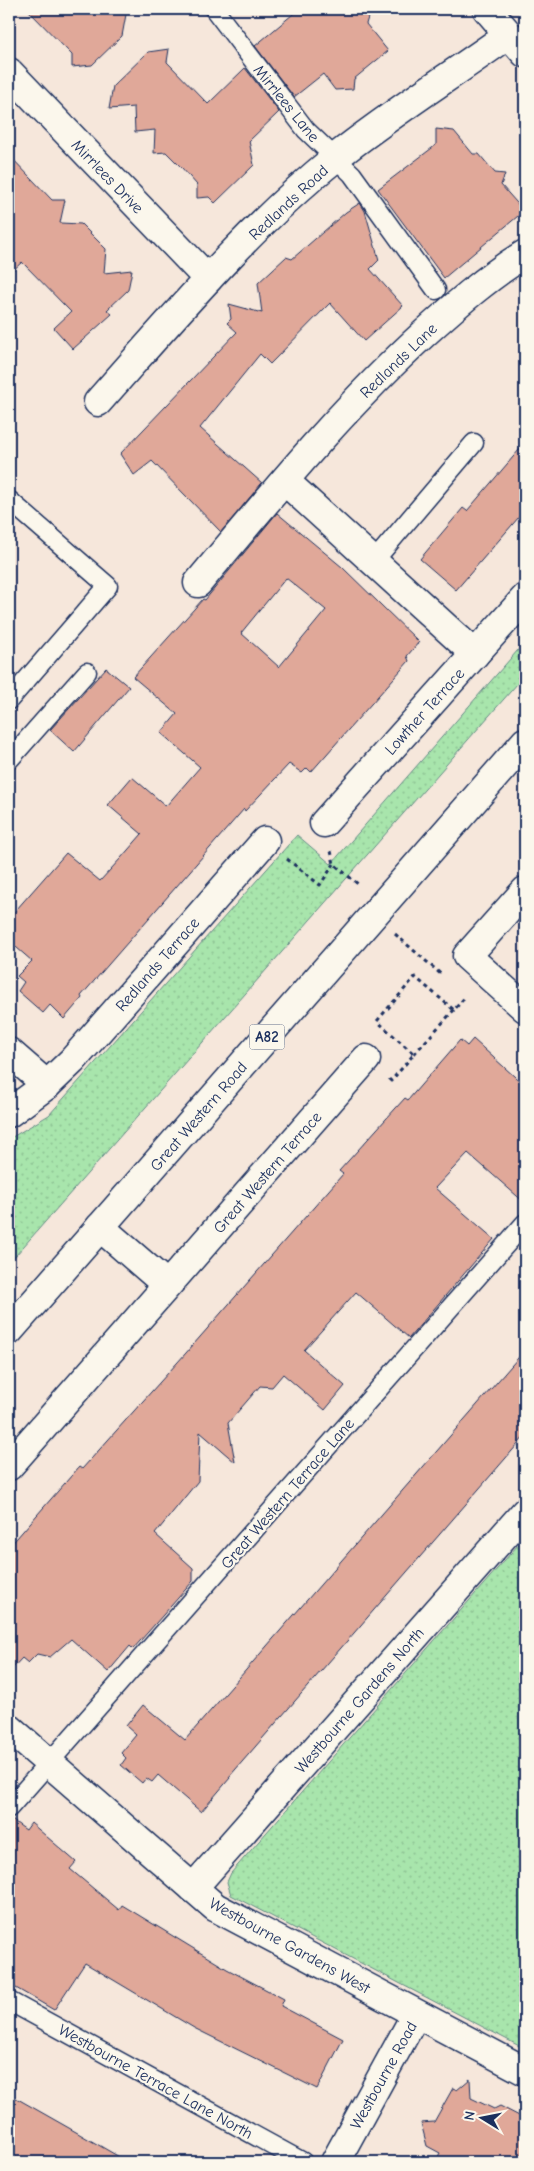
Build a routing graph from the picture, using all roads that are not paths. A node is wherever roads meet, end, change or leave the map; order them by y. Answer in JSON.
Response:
{"nodes":[{"id":1,"x":214,"y":9,"type":"edge"},
{"id":2,"x":488,"y":9,"type":"edge"},
{"id":3,"x":517,"y":44,"type":"edge"},
{"id":4,"x":9,"y":72,"type":"edge"},
{"id":5,"x":335,"y":158,"type":"junction"},
{"id":6,"x":525,"y":254,"type":"edge"},
{"id":7,"x":208,"y":279,"type":"junction"},
{"id":8,"x":436,"y":290,"type":"dead end"},
{"id":9,"x":98,"y":402,"type":"dead end"},
{"id":10,"x":474,"y":443,"type":"dead end"},
{"id":11,"x":285,"y":481,"type":"junction"},
{"id":12,"x":9,"y":500,"type":"edge"},
{"id":13,"x":374,"y":560,"type":"junction"},
{"id":14,"x":198,"y":583,"type":"dead end"},
{"id":15,"x":525,"y":598,"type":"edge"},
{"id":16,"x":475,"y":654,"type":"junction"},
{"id":17,"x":87,"y":672,"type":"dead end"},
{"id":18,"x":9,"y":700,"type":"edge"},
{"id":19,"x":525,"y":742,"type":"edge"},
{"id":20,"x":9,"y":760,"type":"edge"},
{"id":21,"x":324,"y":823,"type":"dead end"},
{"id":22,"x":265,"y":841,"type":"road end"},
{"id":23,"x":525,"y":891,"type":"edge"},
{"id":24,"x":525,"y":1008,"type":"edge"},
{"id":25,"x":9,"y":1052,"type":"edge"},
{"id":26,"x":366,"y":1059,"type":"road end"},
{"id":27,"x":47,"y":1085,"type":"junction"},
{"id":28,"x":9,"y":1113,"type":"edge"},
{"id":29,"x":525,"y":1222,"type":"edge"},
{"id":30,"x":100,"y":1227,"type":"junction"},
{"id":31,"x":167,"y":1285,"type":"junction"},
{"id":32,"x":9,"y":1331,"type":"edge"},
{"id":33,"x":9,"y":1466,"type":"edge"},
{"id":34,"x":525,"y":1512,"type":"edge"},
{"id":35,"x":9,"y":1728,"type":"edge"},
{"id":36,"x":50,"y":1763,"type":"junction"},
{"id":37,"x":9,"y":1808,"type":"edge"},
{"id":38,"x":193,"y":1888,"type":"junction"},
{"id":39,"x":9,"y":2001,"type":"edge"},
{"id":40,"x":416,"y":2014,"type":"junction"},
{"id":41,"x":525,"y":2071,"type":"edge"},
{"id":42,"x":303,"y":2162,"type":"edge"},
{"id":43,"x":335,"y":2162,"type":"edge"}],
"edges":[{"from":1,"to":5,"type":"lane","name":"Mirrlees Lane"},
{"from":2,"to":3,"type":"street"},
{"from":3,"to":5,"type":"street","name":"Redlands Road"},
{"from":4,"to":7,"type":"street","name":"Mirrlees Drive"},
{"from":5,"to":7,"type":"street","name":"Redlands Road"},
{"from":5,"to":8,"type":"lane","name":"Mirrlees Lane"},
{"from":6,"to":11,"type":"street","name":"Redlands Lane"},
{"from":7,"to":9,"type":"street","name":"Redlands Road"},
{"from":10,"to":13,"type":"lane"},
{"from":11,"to":13,"type":"street"},
{"from":11,"to":14,"type":"street","name":"Redlands Lane"},
{"from":12,"to":18,"type":"lane"},
{"from":13,"to":16,"type":"street"},
{"from":15,"to":16,"type":"street","name":"Lowther Terrace"},
{"from":16,"to":21,"type":"street","name":"Lowther Terrace"},
{"from":17,"to":20,"type":"lane"},
{"from":19,"to":30,"type":"street","name":"Great Western Road","number":"A82"},
{"from":22,"to":27,"type":"street","name":"Redlands Terrace"},
{"from":23,"to":24,"type":"street"},
{"from":25,"to":27,"type":"street"},
{"from":26,"to":31,"type":"street","name":"Great Western Terrace"},
{"from":27,"to":28,"type":"street","name":"Redlands Terrace"},
{"from":29,"to":36,"type":"lane","name":"Great Western Terrace Lane"},
{"from":30,"to":31,"type":"street"},
{"from":30,"to":32,"type":"street","name":"Great Western Road","number":"A82"},
{"from":31,"to":33,"type":"street","name":"Great Western Terrace"},
{"from":34,"to":38,"type":"street","name":"Westbourne Gardens North"},
{"from":35,"to":36,"type":"street","name":"Westbourne Gardens West"},
{"from":36,"to":37,"type":"lane","name":"Great Western Terrace Lane"},
{"from":36,"to":38,"type":"street","name":"Westbourne Gardens West"},
{"from":38,"to":40,"type":"street","name":"Westbourne Gardens West"},
{"from":39,"to":42,"type":"lane","name":"Westbourne Terrace Lane North"},
{"from":40,"to":41,"type":"street","name":"Westbourne Gardens West"},
{"from":40,"to":43,"type":"street","name":"Westbourne Road"}]}
